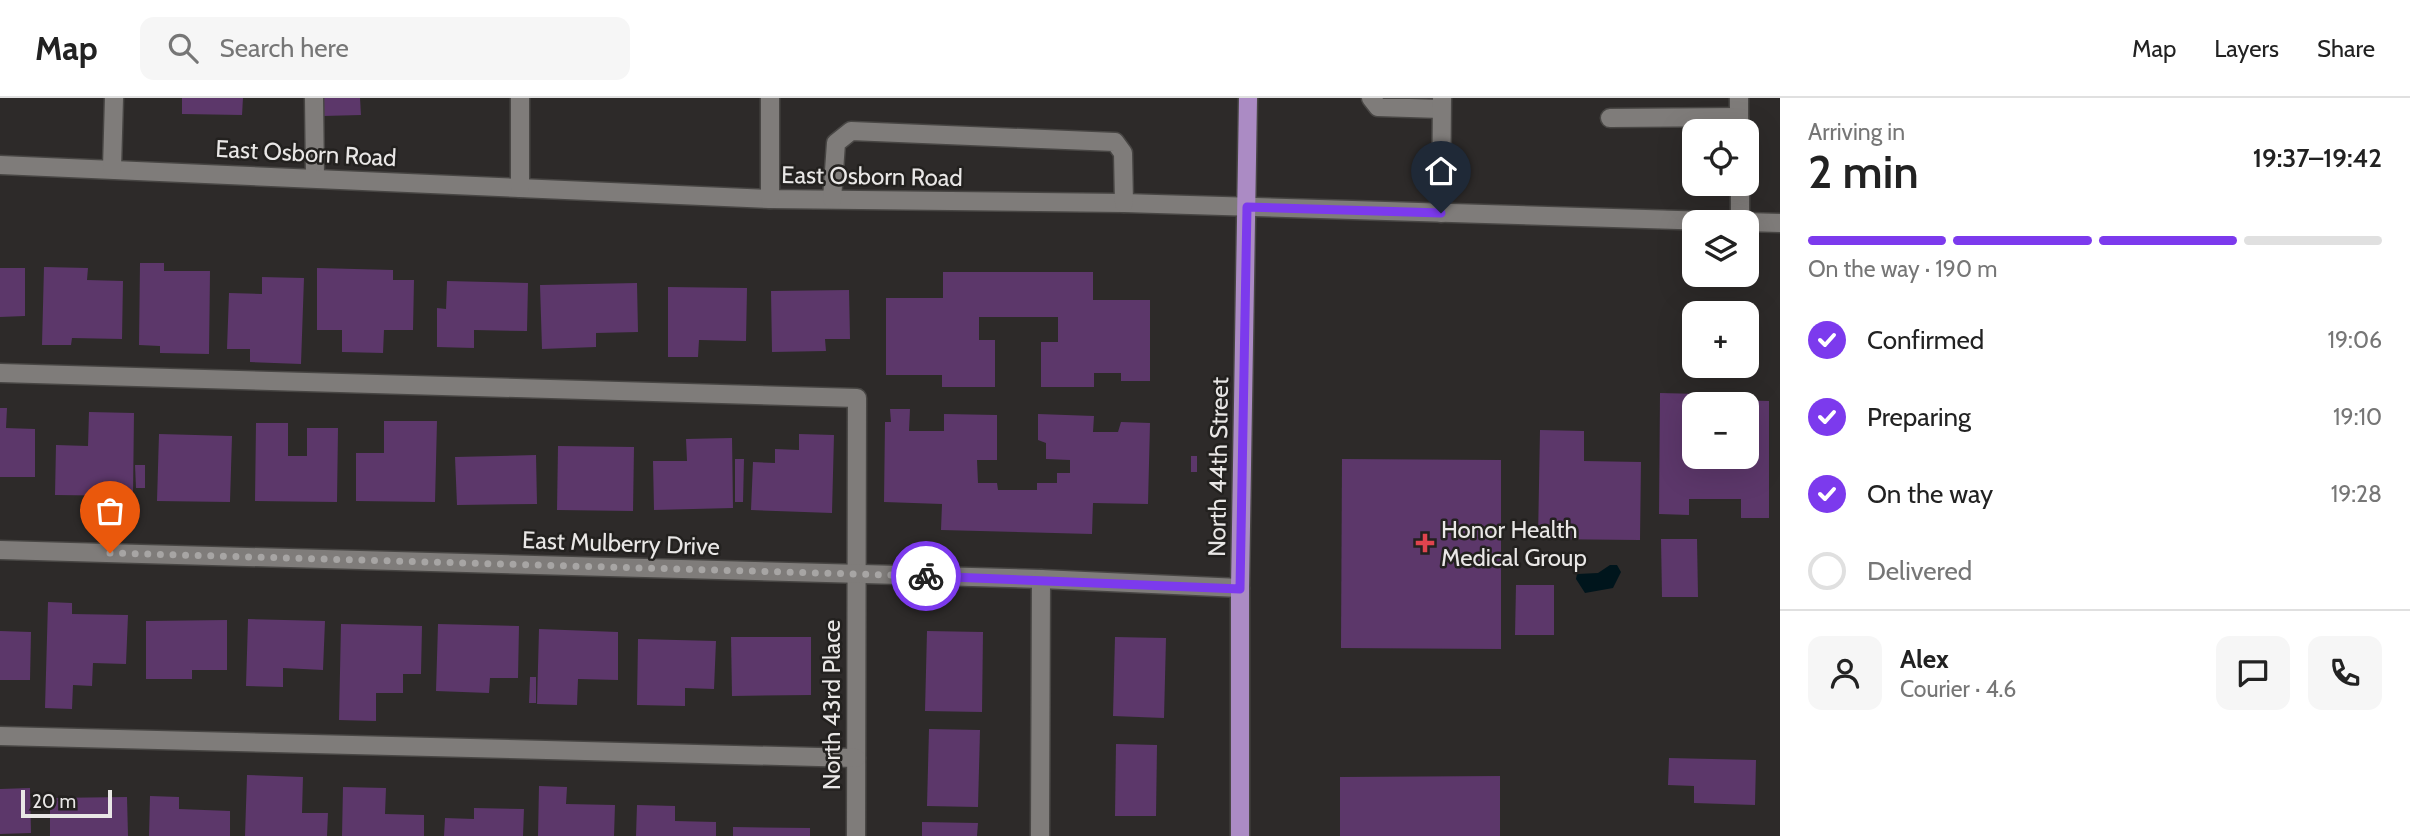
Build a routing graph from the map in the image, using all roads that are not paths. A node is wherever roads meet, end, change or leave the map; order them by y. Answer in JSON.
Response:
{"nodes":[{"id":1,"x":114,"y":98,"type":"edge"},
{"id":2,"x":314,"y":98,"type":"edge"},
{"id":3,"x":520,"y":98,"type":"edge"},
{"id":4,"x":770,"y":98,"type":"edge"},
{"id":5,"x":1248,"y":98,"type":"edge"},
{"id":6,"x":1371,"y":98,"type":"edge"},
{"id":7,"x":1739,"y":98,"type":"edge"},
{"id":8,"x":1441,"y":104,"type":"edge"},
{"id":9,"x":1610,"y":118,"type":"dead end"},
{"id":10,"x":1739,"y":119,"type":"edge"},
{"id":11,"x":1682,"y":121,"type":"edge"},
{"id":12,"x":0,"y":166,"type":"edge"},
{"id":13,"x":112,"y":169,"type":"junction"},
{"id":14,"x":315,"y":177,"type":"junction"},
{"id":15,"x":520,"y":188,"type":"junction"},
{"id":16,"x":769,"y":199,"type":"junction"},
{"id":17,"x":832,"y":199,"type":"junction"},
{"id":18,"x":1124,"y":203,"type":"junction"},
{"id":19,"x":1247,"y":207,"type":"junction"},
{"id":20,"x":1441,"y":213,"type":"junction"},
{"id":21,"x":1682,"y":220,"type":"edge"},
{"id":22,"x":1759,"y":222,"type":"edge"},
{"id":23,"x":1780,"y":223,"type":"edge"},
{"id":24,"x":0,"y":373,"type":"edge"},
{"id":25,"x":0,"y":550,"type":"edge"},
{"id":26,"x":854,"y":574,"type":"junction"},
{"id":27,"x":1041,"y":579,"type":"junction"},
{"id":28,"x":1240,"y":589,"type":"junction"},
{"id":29,"x":0,"y":736,"type":"edge"},
{"id":30,"x":856,"y":758,"type":"junction"},
{"id":31,"x":856,"y":836,"type":"edge"},
{"id":32,"x":1040,"y":836,"type":"edge"},
{"id":33,"x":1240,"y":836,"type":"edge"}],
"edges":[{"from":1,"to":13,"type":"street"},
{"from":2,"to":14,"type":"street"},
{"from":3,"to":15,"type":"street"},
{"from":4,"to":16,"type":"street"},
{"from":5,"to":19,"type":"main road","name":"North 44th Street"},
{"from":6,"to":8,"type":"street"},
{"from":7,"to":10,"type":"street"},
{"from":8,"to":20,"type":"street"},
{"from":9,"to":11,"type":"street"},
{"from":12,"to":13,"type":"street","name":"East Osborn Road"},
{"from":13,"to":14,"type":"street","name":"East Osborn Road"},
{"from":14,"to":15,"type":"street","name":"East Osborn Road"},
{"from":15,"to":16,"type":"street","name":"East Osborn Road"},
{"from":16,"to":17,"type":"street","name":"East Osborn Road"},
{"from":17,"to":18,"type":"street","name":"East Osborn Road"},
{"from":17,"to":18,"type":"street"},
{"from":18,"to":19,"type":"street","name":"East Osborn Road"},
{"from":19,"to":20,"type":"street","name":"East Osborn Road"},
{"from":19,"to":28,"type":"main road","name":"North 44th Street"},
{"from":20,"to":21,"type":"street","name":"East Osborn Road"},
{"from":22,"to":23,"type":"street","name":"East Osborn Road"},
{"from":24,"to":26,"type":"street","name":"North 43rd Place"},
{"from":25,"to":26,"type":"street","name":"East Mulberry Drive"},
{"from":26,"to":27,"type":"street","name":"East Mulberry Drive"},
{"from":26,"to":30,"type":"street","name":"North 43rd Place"},
{"from":27,"to":28,"type":"street","name":"East Mulberry Drive"},
{"from":27,"to":32,"type":"street"},
{"from":28,"to":33,"type":"main road","name":"North 44th Street"},
{"from":29,"to":30,"type":"street"},
{"from":30,"to":31,"type":"street","name":"North 43rd Place"}]}
